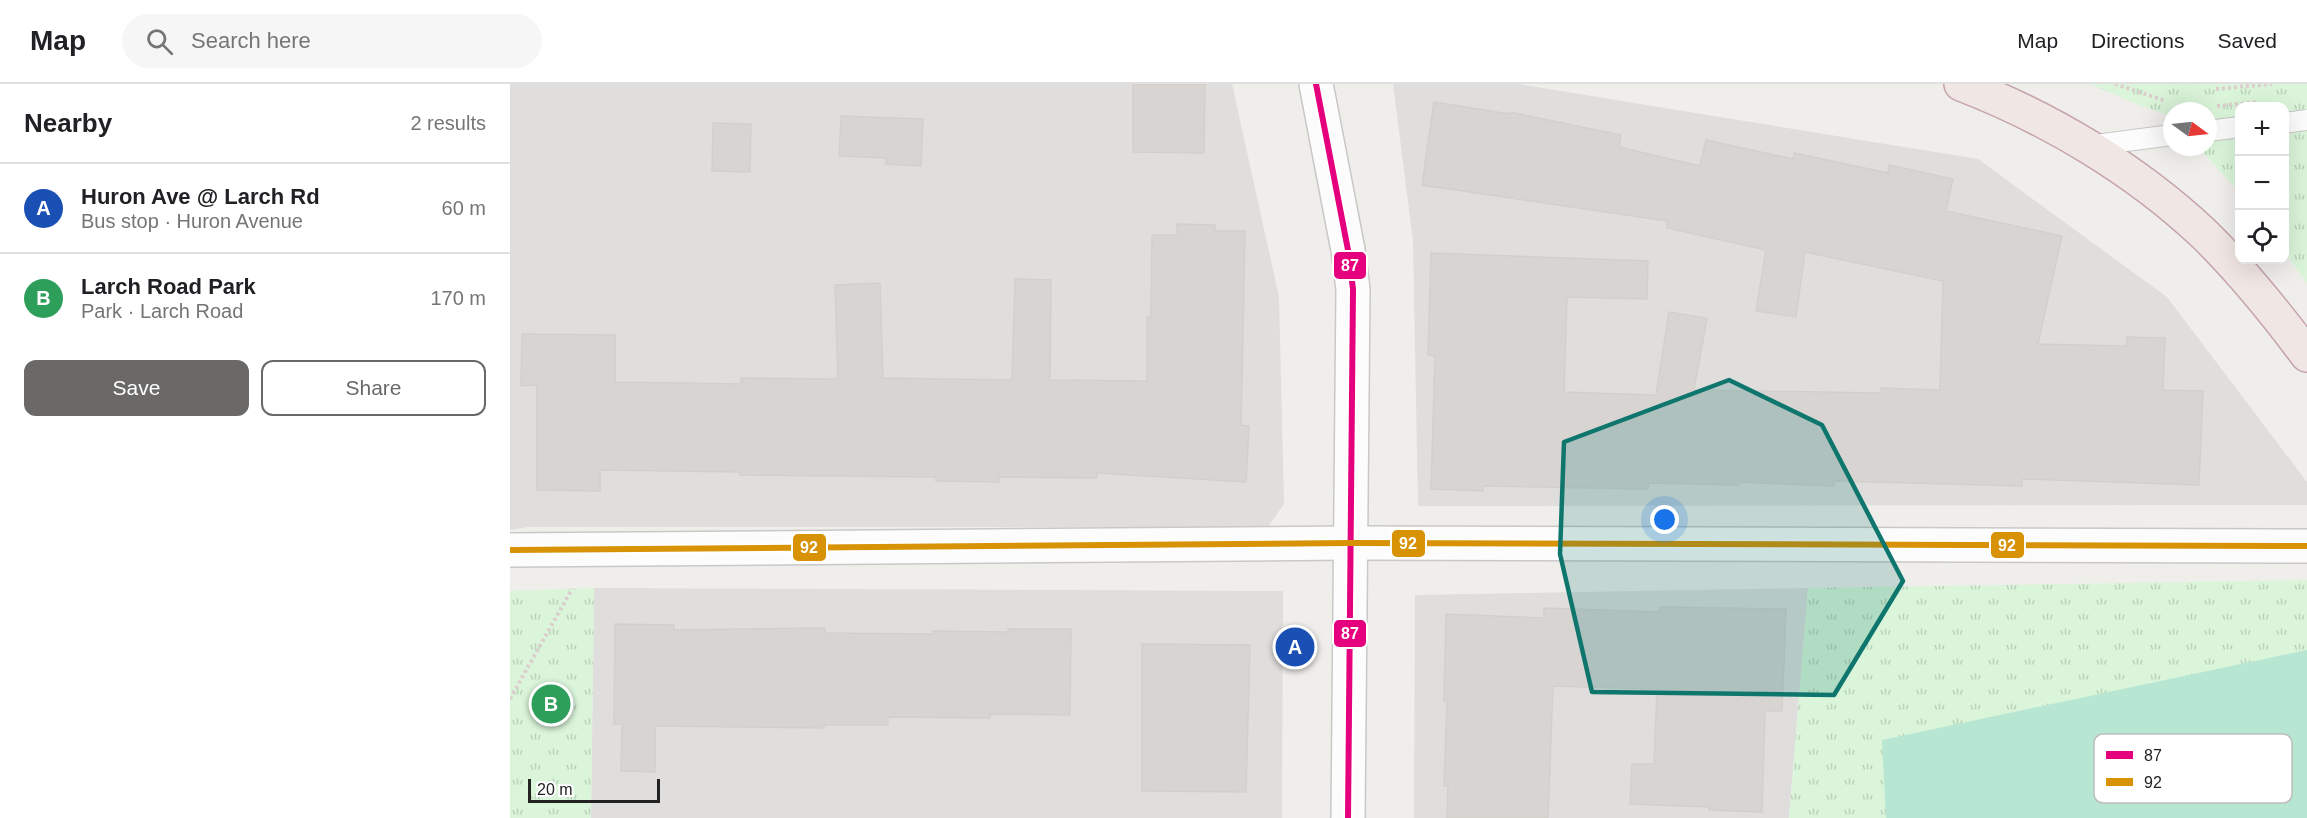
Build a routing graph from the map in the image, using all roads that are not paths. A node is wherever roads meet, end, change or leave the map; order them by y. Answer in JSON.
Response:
{"nodes":[{"id":1,"x":1316,"y":84,"type":"edge"},
{"id":2,"x":1961,"y":84,"type":"edge"},
{"id":3,"x":2307,"y":120,"type":"edge"},
{"id":4,"x":2289,"y":122,"type":"edge"},
{"id":5,"x":2163,"y":136,"type":"edge"},
{"id":6,"x":2086,"y":146,"type":"junction"},
{"id":7,"x":2307,"y":355,"type":"edge"},
{"id":8,"x":1351,"y":543,"type":"junction"},
{"id":9,"x":2307,"y":546,"type":"edge"},
{"id":10,"x":510,"y":550,"type":"edge"},
{"id":11,"x":1348,"y":818,"type":"edge"}],
"edges":[{"from":1,"to":8,"type":"street"},
{"from":2,"to":6,"type":"highway"},
{"from":3,"to":4,"type":"lane","bridge":true},
{"from":5,"to":6,"type":"lane"},
{"from":6,"to":7,"type":"highway"},
{"from":8,"to":9,"type":"street"},
{"from":8,"to":10,"type":"street"},
{"from":8,"to":11,"type":"street"}]}
